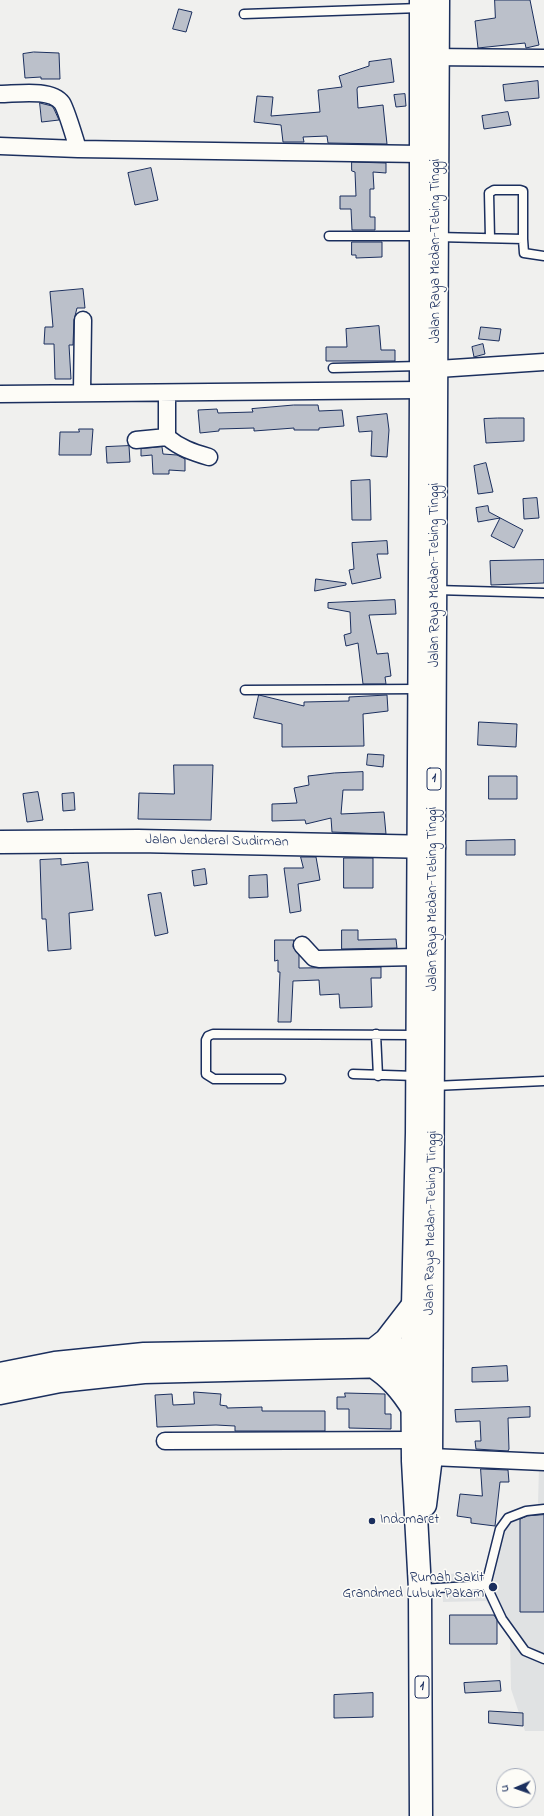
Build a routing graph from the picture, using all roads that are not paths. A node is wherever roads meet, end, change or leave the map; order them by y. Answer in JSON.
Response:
{"nodes":[{"id":1,"x":427,"y":3,"type":"edge"},
{"id":2,"x":244,"y":14,"type":"dead end"},
{"id":3,"x":429,"y":57,"type":"junction"},
{"id":4,"x":544,"y":58,"type":"edge"},
{"id":5,"x":0,"y":94,"type":"edge"},
{"id":6,"x":0,"y":146,"type":"edge"},
{"id":7,"x":78,"y":149,"type":"junction"},
{"id":8,"x":421,"y":154,"type":"junction"},
{"id":9,"x":329,"y":236,"type":"dead end"},
{"id":10,"x":429,"y":237,"type":"junction"},
{"id":11,"x":490,"y":238,"type":"junction"},
{"id":12,"x":524,"y":239,"type":"junction"},
{"id":13,"x":544,"y":256,"type":"edge"},
{"id":14,"x":82,"y":320,"type":"dead end"},
{"id":15,"x":544,"y":362,"type":"edge"},
{"id":16,"x":333,"y":368,"type":"dead end"},
{"id":17,"x":429,"y":368,"type":"junction"},
{"id":18,"x":421,"y":390,"type":"junction"},
{"id":19,"x":82,"y":392,"type":"junction"},
{"id":20,"x":167,"y":393,"type":"junction"},
{"id":21,"x":0,"y":394,"type":"edge"},
{"id":22,"x":167,"y":437,"type":"junction"},
{"id":23,"x":136,"y":440,"type":"dead end"},
{"id":24,"x":208,"y":457,"type":"dead end"},
{"id":25,"x":428,"y":552,"type":"junction"},
{"id":26,"x":435,"y":590,"type":"junction"},
{"id":27,"x":544,"y":592,"type":"edge"},
{"id":28,"x":419,"y":689,"type":"junction"},
{"id":29,"x":244,"y":690,"type":"dead end"},
{"id":30,"x":0,"y":842,"type":"edge"},
{"id":31,"x":426,"y":847,"type":"junction"},
{"id":32,"x":302,"y":945,"type":"dead end"},
{"id":33,"x":417,"y":956,"type":"junction"},
{"id":34,"x":376,"y":1034,"type":"junction"},
{"id":35,"x":417,"y":1034,"type":"junction"},
{"id":36,"x":353,"y":1074,"type":"dead end"},
{"id":37,"x":378,"y":1076,"type":"junction"},
{"id":38,"x":281,"y":1079,"type":"dead end"},
{"id":39,"x":425,"y":1081,"type":"junction"},
{"id":40,"x":544,"y":1081,"type":"edge"},
{"id":41,"x":413,"y":1304,"type":"junction"},
{"id":42,"x":422,"y":1357,"type":"junction"},
{"id":43,"x":372,"y":1358,"type":"junction"},
{"id":44,"x":0,"y":1374,"type":"edge"},
{"id":45,"x":0,"y":1393,"type":"edge"},
{"id":46,"x":413,"y":1409,"type":"junction"},
{"id":47,"x":412,"y":1440,"type":"junction"},
{"id":48,"x":166,"y":1441,"type":"dead end"},
{"id":49,"x":431,"y":1457,"type":"junction"},
{"id":50,"x":544,"y":1462,"type":"edge"},
{"id":51,"x":544,"y":1510,"type":"edge"},
{"id":52,"x":419,"y":1558,"type":"junction"},
{"id":53,"x":486,"y":1585,"type":"junction"},
{"id":54,"x":420,"y":1589,"type":"junction"},
{"id":55,"x":544,"y":1659,"type":"edge"},
{"id":56,"x":421,"y":1816,"type":"edge"}],
"edges":[{"from":1,"to":2,"type":"lane"},
{"from":1,"to":3,"type":"main road","name":"Jalan Raya Medan-Tebing Tinggi","number":"1"},
{"from":3,"to":4,"type":"street"},
{"from":3,"to":8,"type":"main road","name":"Jalan Raya Medan-Tebing Tinggi","number":"1"},
{"from":3,"to":10,"type":"main road","name":"Jalan Raya Medan-Tebing Tinggi","number":"1"},
{"from":5,"to":7,"type":"street"},
{"from":6,"to":7,"type":"street"},
{"from":7,"to":8,"type":"street"},
{"from":8,"to":10,"type":"main road","name":"Jalan Raya Medan-Tebing Tinggi","number":"1"},
{"from":9,"to":10,"type":"lane"},
{"from":10,"to":11,"type":"lane"},
{"from":10,"to":17,"type":"main road","name":"Jalan Raya Medan-Tebing Tinggi","number":"1"},
{"from":11,"to":12,"type":"lane"},
{"from":11,"to":12,"type":"lane"},
{"from":12,"to":13,"type":"lane"},
{"from":14,"to":19,"type":"street"},
{"from":15,"to":17,"type":"street"},
{"from":16,"to":17,"type":"lane"},
{"from":17,"to":18,"type":"main road","name":"Jalan Raya Medan-Tebing Tinggi","number":"1"},
{"from":17,"to":25,"type":"main road","name":"Jalan Raya Medan-Tebing Tinggi","number":"1"},
{"from":18,"to":20,"type":"street"},
{"from":18,"to":25,"type":"main road","name":"Jalan Raya Medan-Tebing Tinggi","number":"1"},
{"from":19,"to":20,"type":"street"},
{"from":19,"to":21,"type":"street"},
{"from":20,"to":22,"type":"street"},
{"from":22,"to":23,"type":"street"},
{"from":22,"to":24,"type":"street"},
{"from":25,"to":26,"type":"main road","name":"Jalan Raya Medan-Tebing Tinggi","number":"1"},
{"from":25,"to":28,"type":"main road","name":"Jalan Raya Medan-Tebing Tinggi","number":"1"},
{"from":26,"to":27,"type":"lane"},
{"from":26,"to":31,"type":"main road","name":"Jalan Raya Medan-Tebing Tinggi","number":"1"},
{"from":28,"to":29,"type":"lane"},
{"from":28,"to":31,"type":"main road","name":"Jalan Raya Medan-Tebing Tinggi","number":"1"},
{"from":30,"to":31,"type":"main road","name":"Jalan Jenderal Sudirman"},
{"from":31,"to":33,"type":"main road","name":"Jalan Raya Medan-Tebing Tinggi","number":"1"},
{"from":31,"to":39,"type":"main road","name":"Jalan Raya Medan-Tebing Tinggi","number":"1"},
{"from":32,"to":33,"type":"street"},
{"from":33,"to":35,"type":"main road","name":"Jalan Raya Medan-Tebing Tinggi","number":"1"},
{"from":34,"to":35,"type":"lane"},
{"from":34,"to":37,"type":"lane"},
{"from":34,"to":38,"type":"lane"},
{"from":35,"to":39,"type":"main road","name":"Jalan Raya Medan-Tebing Tinggi","number":"1"},
{"from":36,"to":37,"type":"lane"},
{"from":37,"to":39,"type":"lane"},
{"from":39,"to":40,"type":"lane"},
{"from":39,"to":41,"type":"main road","name":"Jalan Raya Medan-Tebing Tinggi","number":"1"},
{"from":39,"to":42,"type":"main road","name":"Jalan Raya Medan-Tebing Tinggi","number":"1"},
{"from":41,"to":42,"type":"main road","name":"Jalan Raya Medan-Tebing Tinggi","number":"1"},
{"from":41,"to":43,"type":"main road"},
{"from":42,"to":43,"type":"main road"},
{"from":42,"to":46,"type":"main road","name":"Jalan Raya Medan-Tebing Tinggi","number":"1"},
{"from":42,"to":49,"type":"main road","name":"Jalan Raya Medan-Tebing Tinggi","number":"1"},
{"from":43,"to":44,"type":"main road"},
{"from":43,"to":45,"type":"main road"},
{"from":43,"to":46,"type":"main road"},
{"from":46,"to":47,"type":"main road","name":"Jalan Raya Medan-Tebing Tinggi","number":"1"},
{"from":47,"to":48,"type":"street"},
{"from":47,"to":52,"type":"main road","name":"Jalan Raya Medan-Tebing Tinggi","number":"1"},
{"from":49,"to":50,"type":"street"},
{"from":49,"to":52,"type":"main road","name":"Jalan Raya Medan-Tebing Tinggi","number":"1"},
{"from":51,"to":53,"type":"lane"},
{"from":52,"to":54,"type":"main road","name":"Jalan Raya Medan-Tebing Tinggi","number":"1"},
{"from":53,"to":54,"type":"lane"},
{"from":53,"to":55,"type":"lane"},
{"from":54,"to":56,"type":"main road","name":"Jalan Raya Medan-Tebing Tinggi","number":"1"}]}
